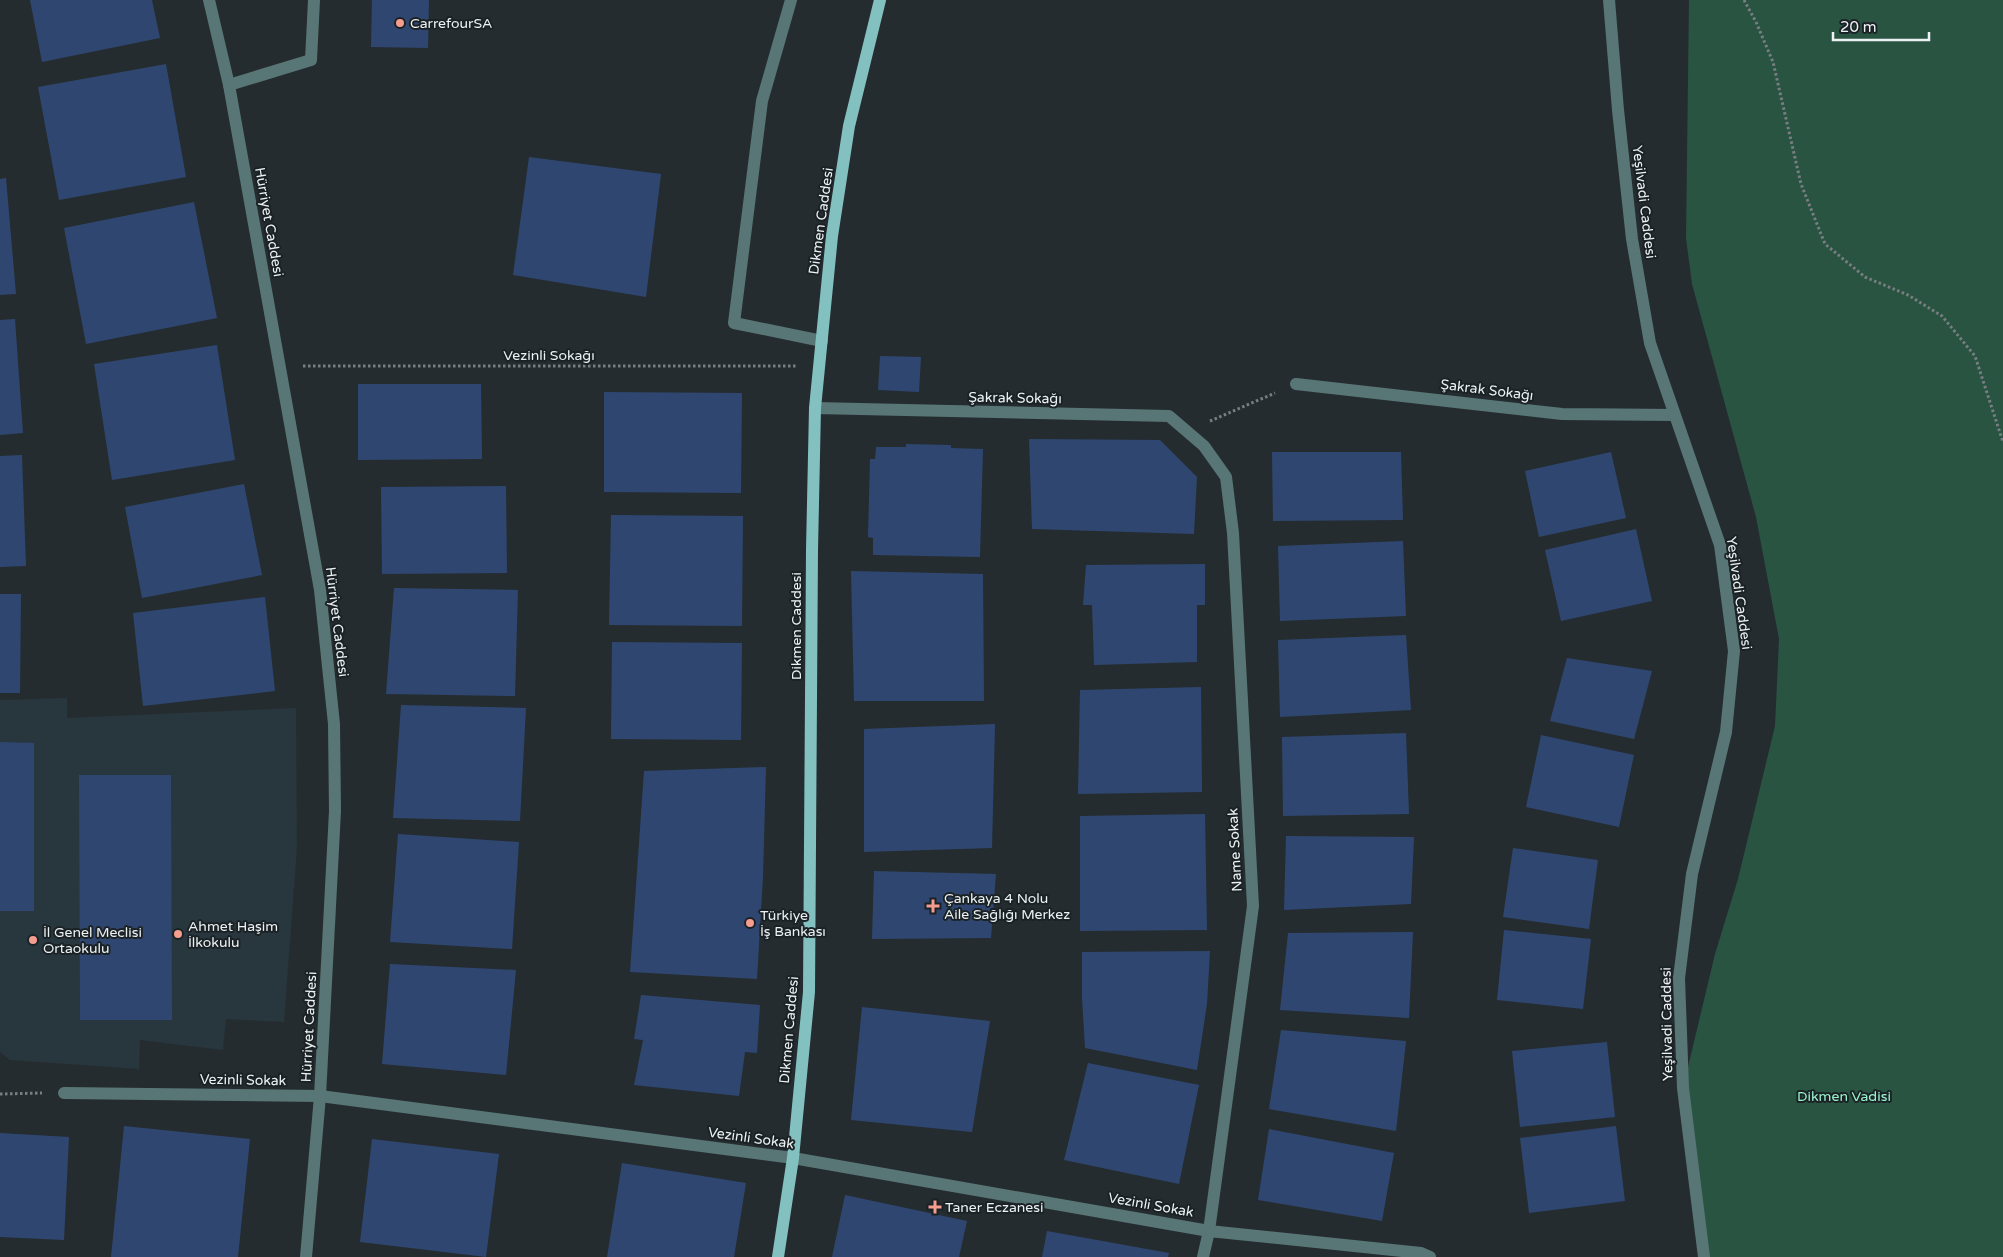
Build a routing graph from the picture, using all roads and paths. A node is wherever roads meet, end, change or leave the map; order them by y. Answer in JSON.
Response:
{"nodes":[{"id":1,"x":209,"y":0,"type":"edge"},
{"id":2,"x":314,"y":0,"type":"edge"},
{"id":3,"x":791,"y":0,"type":"edge"},
{"id":4,"x":880,"y":0,"type":"edge"},
{"id":5,"x":1608,"y":0,"type":"edge"},
{"id":6,"x":1744,"y":0,"type":"edge"},
{"id":7,"x":229,"y":85,"type":"junction"},
{"id":8,"x":822,"y":341,"type":"junction"},
{"id":9,"x":279,"y":366,"type":"junction"},
{"id":10,"x":820,"y":366,"type":"junction"},
{"id":11,"x":1296,"y":384,"type":"joint"},
{"id":12,"x":815,"y":408,"type":"junction"},
{"id":13,"x":1675,"y":415,"type":"junction"},
{"id":14,"x":1187,"y":431,"type":"junction"},
{"id":15,"x":2003,"y":442,"type":"edge"},
{"id":16,"x":1204,"y":446,"type":"joint"},
{"id":17,"x":64,"y":1093,"type":"joint"},
{"id":18,"x":0,"y":1094,"type":"edge"},
{"id":19,"x":320,"y":1096,"type":"junction"},
{"id":20,"x":793,"y":1158,"type":"junction"},
{"id":21,"x":1209,"y":1231,"type":"junction"},
{"id":22,"x":306,"y":1257,"type":"edge"},
{"id":23,"x":778,"y":1257,"type":"edge"},
{"id":24,"x":1203,"y":1257,"type":"edge"},
{"id":25,"x":1430,"y":1257,"type":"edge"},
{"id":26,"x":1704,"y":1257,"type":"edge"}],
"edges":[{"from":1,"to":7,"type":"street","name":"Hürriyet Caddesi"},
{"from":2,"to":7,"type":"street"},
{"from":3,"to":8,"type":"street"},
{"from":4,"to":8,"type":"main road","name":"Dikmen Caddesi"},
{"from":5,"to":13,"type":"street","name":"Yeşilvadi Caddesi"},
{"from":6,"to":15,"type":"path"},
{"from":7,"to":9,"type":"street","name":"Hürriyet Caddesi"},
{"from":8,"to":10,"type":"main road","name":"Dikmen Caddesi"},
{"from":9,"to":10,"type":"path","name":"Vezinli Sokağı"},
{"from":9,"to":19,"type":"street","name":"Hürriyet Caddesi"},
{"from":10,"to":12,"type":"main road","name":"Dikmen Caddesi"},
{"from":11,"to":13,"type":"street","name":"Şakrak Sokağı"},
{"from":11,"to":14,"type":"path"},
{"from":12,"to":14,"type":"street","name":"Şakrak Sokağı"},
{"from":12,"to":20,"type":"main road","name":"Dikmen Caddesi"},
{"from":13,"to":26,"type":"street","name":"Yeşilvadi Caddesi"},
{"from":14,"to":16,"type":"street","name":"Şakrak Sokağı"},
{"from":16,"to":21,"type":"street","name":"Name Sokak"},
{"from":17,"to":18,"type":"path"},
{"from":17,"to":19,"type":"street","name":"Vezinli Sokak"},
{"from":19,"to":20,"type":"street","name":"Vezinli Sokak"},
{"from":19,"to":22,"type":"street","name":"Hürriyet Caddesi"},
{"from":20,"to":21,"type":"street","name":"Vezinli Sokak"},
{"from":20,"to":23,"type":"main road","name":"Dikmen Caddesi"},
{"from":21,"to":24,"type":"street","name":"Name Sokak"},
{"from":21,"to":25,"type":"street","name":"Vezinli Sokak"}]}
